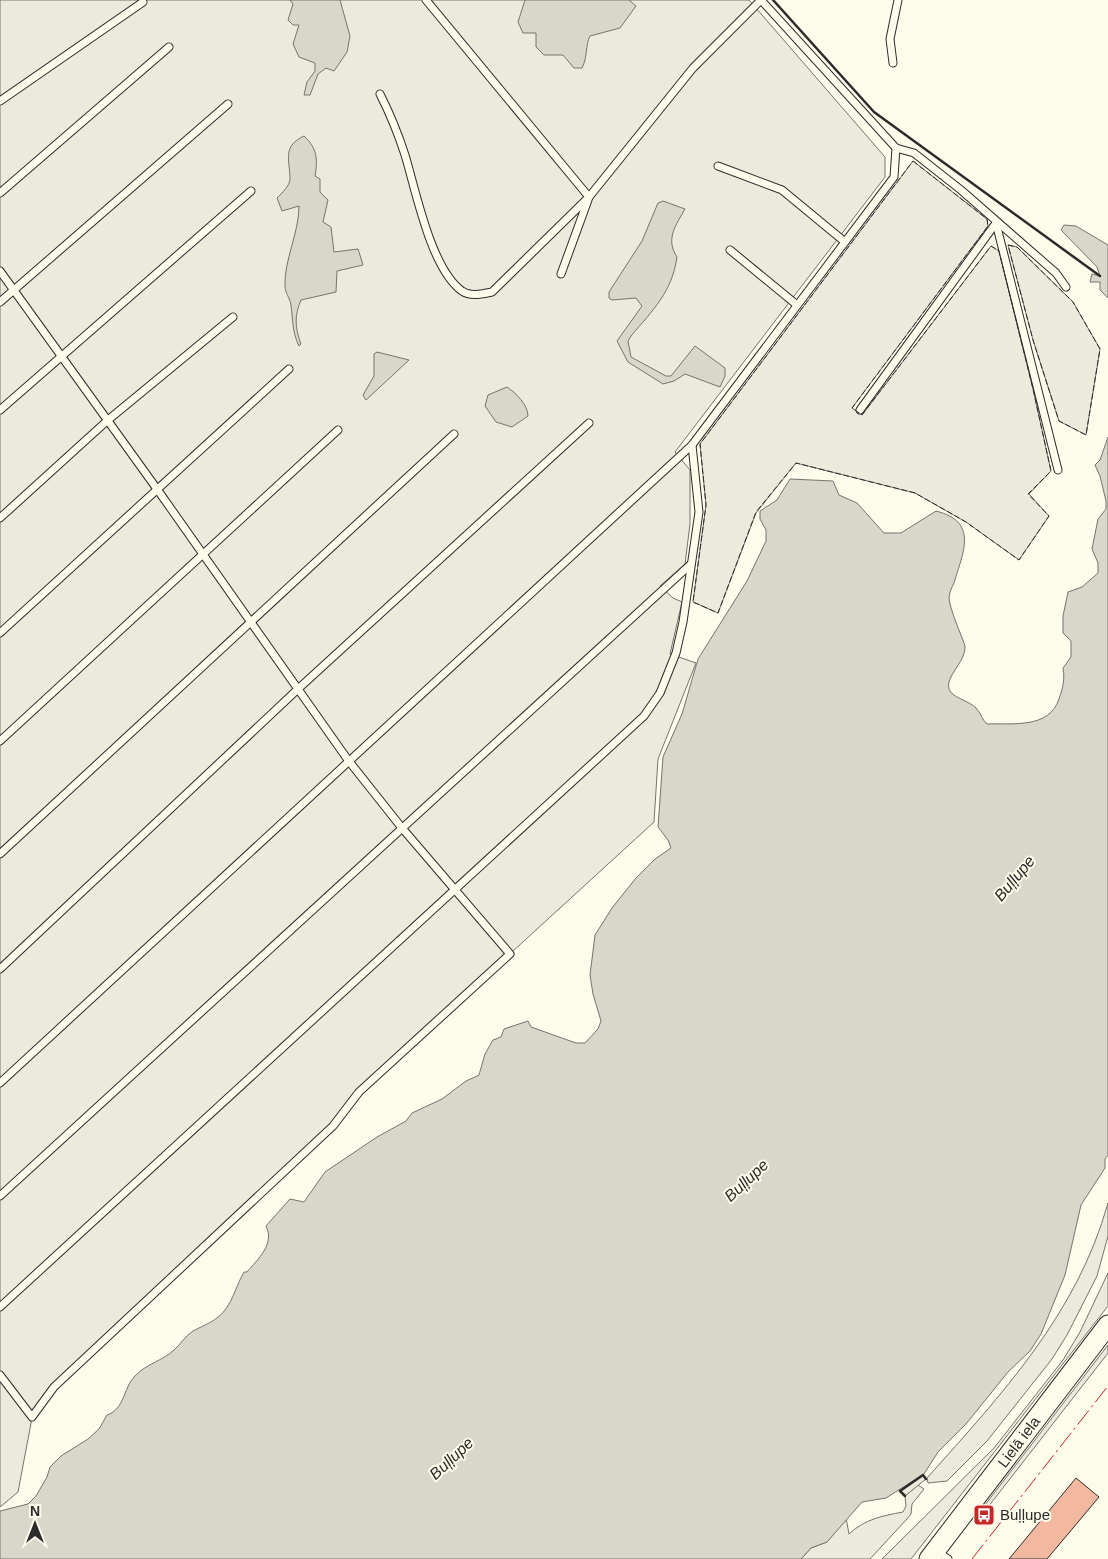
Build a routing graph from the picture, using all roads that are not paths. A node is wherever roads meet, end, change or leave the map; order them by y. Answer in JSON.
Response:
{"nodes":[{"id":1,"x":426,"y":0,"type":"edge"},
{"id":2,"x":761,"y":0,"type":"edge"},
{"id":3,"x":898,"y":0,"type":"edge"},
{"id":4,"x":143,"y":2,"type":"dead end"},
{"id":5,"x":170,"y":47,"type":"dead end"},
{"id":6,"x":893,"y":63,"type":"dead end"},
{"id":7,"x":380,"y":94,"type":"dead end"},
{"id":8,"x":0,"y":101,"type":"edge"},
{"id":9,"x":228,"y":104,"type":"dead end"},
{"id":10,"x":896,"y":148,"type":"junction"},
{"id":11,"x":718,"y":166,"type":"dead end"},
{"id":12,"x":250,"y":190,"type":"dead end"},
{"id":13,"x":0,"y":193,"type":"edge"},
{"id":14,"x":590,"y":197,"type":"junction"},
{"id":15,"x":996,"y":223,"type":"junction"},
{"id":16,"x":845,"y":242,"type":"junction"},
{"id":17,"x":730,"y":250,"type":"dead end"},
{"id":18,"x":0,"y":271,"type":"edge"},
{"id":19,"x":561,"y":274,"type":"dead end"},
{"id":20,"x":1066,"y":287,"type":"dead end"},
{"id":21,"x":14,"y":290,"type":"junction"},
{"id":22,"x":0,"y":302,"type":"edge"},
{"id":23,"x":797,"y":305,"type":"junction"},
{"id":24,"x":233,"y":317,"type":"dead end"},
{"id":25,"x":62,"y":356,"type":"junction"},
{"id":26,"x":289,"y":368,"type":"dead end"},
{"id":27,"x":0,"y":410,"type":"edge"},
{"id":28,"x":860,"y":410,"type":"dead end"},
{"id":29,"x":108,"y":420,"type":"junction"},
{"id":30,"x":589,"y":423,"type":"dead end"},
{"id":31,"x":338,"y":430,"type":"dead end"},
{"id":32,"x":454,"y":434,"type":"dead end"},
{"id":33,"x":692,"y":445,"type":"junction"},
{"id":34,"x":1058,"y":470,"type":"dead end"},
{"id":35,"x":158,"y":489,"type":"junction"},
{"id":36,"x":0,"y":518,"type":"edge"},
{"id":37,"x":203,"y":553,"type":"junction"},
{"id":38,"x":690,"y":565,"type":"junction"},
{"id":39,"x":250,"y":621,"type":"junction"},
{"id":40,"x":0,"y":633,"type":"edge"},
{"id":41,"x":298,"y":689,"type":"junction"},
{"id":42,"x":0,"y":741,"type":"edge"},
{"id":43,"x":348,"y":760,"type":"junction"},
{"id":44,"x":402,"y":828,"type":"junction"},
{"id":45,"x":0,"y":854,"type":"edge"},
{"id":46,"x":456,"y":890,"type":"junction"},
{"id":47,"x":0,"y":969,"type":"edge"},
{"id":48,"x":0,"y":1084,"type":"edge"},
{"id":49,"x":0,"y":1196,"type":"edge"},
{"id":50,"x":0,"y":1307,"type":"edge"},
{"id":51,"x":1108,"y":1325,"type":"edge"},
{"id":52,"x":0,"y":1375,"type":"edge"},
{"id":53,"x":938,"y":1556,"type":"edge"}],
"edges":[{"from":1,"to":14,"type":"lane"},
{"from":2,"to":10,"type":"lane"},
{"from":2,"to":14,"type":"lane"},
{"from":3,"to":6,"type":"lane"},
{"from":4,"to":8,"type":"lane"},
{"from":5,"to":13,"type":"lane"},
{"from":7,"to":14,"type":"lane"},
{"from":9,"to":21,"type":"lane"},
{"from":10,"to":15,"type":"lane"},
{"from":10,"to":16,"type":"lane"},
{"from":11,"to":16,"type":"lane"},
{"from":12,"to":25,"type":"lane"},
{"from":14,"to":19,"type":"lane"},
{"from":15,"to":20,"type":"lane"},
{"from":15,"to":28,"type":"lane"},
{"from":15,"to":34,"type":"lane"},
{"from":16,"to":23,"type":"lane"},
{"from":17,"to":23,"type":"lane"},
{"from":18,"to":21,"type":"lane"},
{"from":21,"to":22,"type":"lane"},
{"from":21,"to":25,"type":"lane"},
{"from":23,"to":33,"type":"lane"},
{"from":24,"to":29,"type":"lane"},
{"from":25,"to":27,"type":"lane"},
{"from":25,"to":29,"type":"lane"},
{"from":26,"to":35,"type":"lane"},
{"from":29,"to":35,"type":"lane"},
{"from":29,"to":36,"type":"lane"},
{"from":30,"to":41,"type":"lane"},
{"from":31,"to":37,"type":"lane"},
{"from":32,"to":39,"type":"lane"},
{"from":33,"to":38,"type":"lane"},
{"from":33,"to":43,"type":"lane"},
{"from":35,"to":37,"type":"lane"},
{"from":35,"to":40,"type":"lane"},
{"from":37,"to":39,"type":"lane"},
{"from":37,"to":42,"type":"lane"},
{"from":38,"to":44,"type":"lane"},
{"from":38,"to":46,"type":"lane"},
{"from":39,"to":41,"type":"lane"},
{"from":39,"to":45,"type":"lane"},
{"from":41,"to":43,"type":"lane"},
{"from":41,"to":47,"type":"lane"},
{"from":43,"to":44,"type":"lane"},
{"from":43,"to":48,"type":"lane"},
{"from":44,"to":46,"type":"lane"},
{"from":44,"to":49,"type":"lane"},
{"from":46,"to":50,"type":"lane"},
{"from":46,"to":52,"type":"lane"},
{"from":51,"to":53,"type":"main road","name":"Lielā iela"}]}
